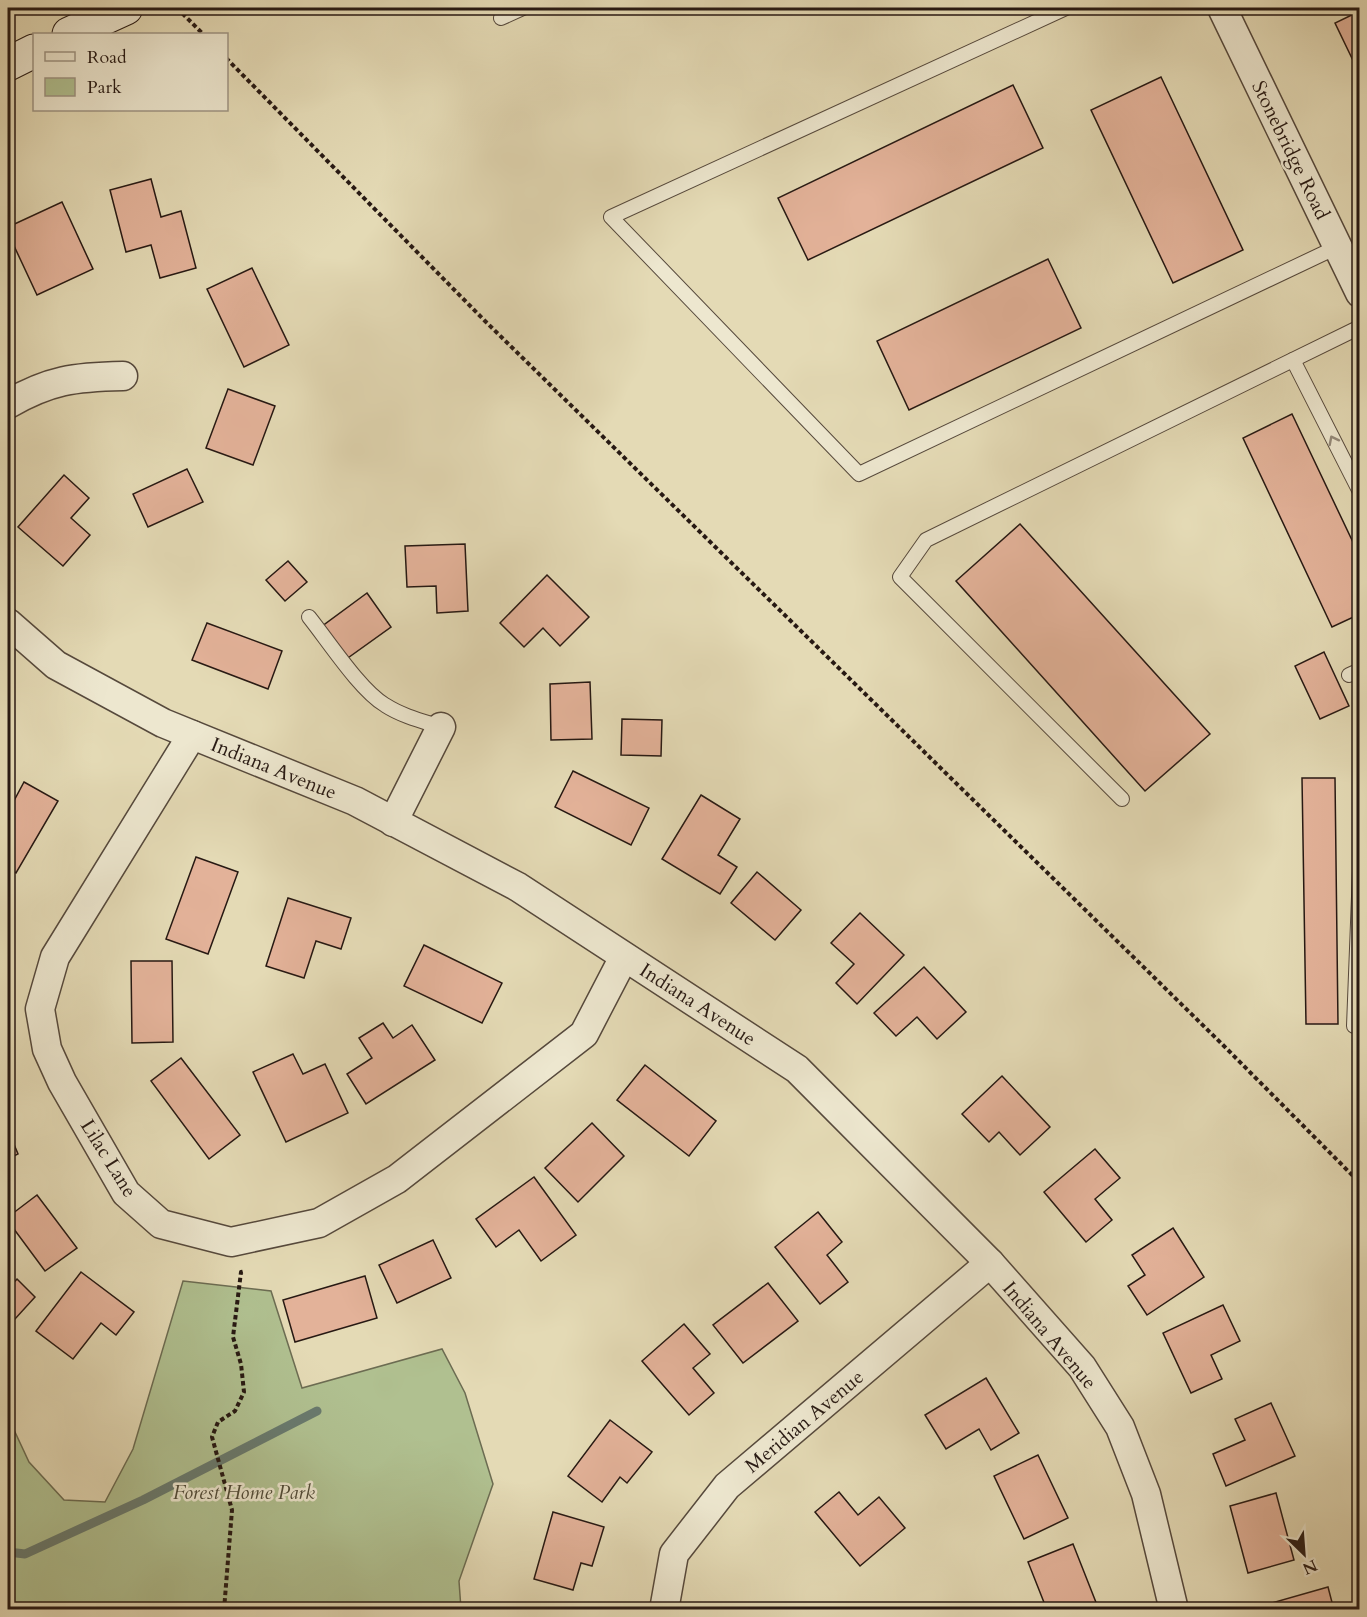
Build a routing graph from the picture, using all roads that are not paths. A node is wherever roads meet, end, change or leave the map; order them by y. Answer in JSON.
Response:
{"nodes":[{"id":1,"x":126,"y":8,"type":"edge"},
{"id":2,"x":523,"y":8,"type":"edge"},
{"id":3,"x":1066,"y":8,"type":"edge"},
{"id":4,"x":1222,"y":8,"type":"edge"},
{"id":5,"x":501,"y":18,"type":"dead end"},
{"id":6,"x":71,"y":33,"type":"edge"},
{"id":7,"x":33,"y":52,"type":"edge"},
{"id":8,"x":8,"y":64,"type":"edge"},
{"id":9,"x":1337,"y":247,"type":"junction"},
{"id":10,"x":1359,"y":292,"type":"edge"},
{"id":11,"x":1359,"y":327,"type":"edge"},
{"id":12,"x":1293,"y":360,"type":"junction"},
{"id":13,"x":123,"y":376,"type":"dead end"},
{"id":14,"x":8,"y":404,"type":"edge"},
{"id":15,"x":1359,"y":492,"type":"edge"},
{"id":16,"x":309,"y":617,"type":"dead end"},
{"id":17,"x":8,"y":623,"type":"edge"},
{"id":18,"x":441,"y":727,"type":"joint"},
{"id":19,"x":192,"y":735,"type":"junction"},
{"id":20,"x":1122,"y":800,"type":"dead end"},
{"id":21,"x":393,"y":822,"type":"junction"},
{"id":22,"x":1359,"y":871,"type":"edge"},
{"id":23,"x":624,"y":957,"type":"junction"},
{"id":24,"x":1354,"y":1026,"type":"dead end"},
{"id":25,"x":990,"y":1263,"type":"junction"},
{"id":26,"x":664,"y":1610,"type":"edge"},
{"id":27,"x":1174,"y":1610,"type":"edge"}],
"edges":[{"from":1,"to":6,"type":"street"},
{"from":2,"to":5,"type":"lane"},
{"from":3,"to":9,"type":"lane"},
{"from":4,"to":9,"type":"street","name":"Stonebridge Road"},
{"from":7,"to":8,"type":"street"},
{"from":9,"to":10,"type":"street","name":"Stonebridge Road"},
{"from":11,"to":12,"type":"lane"},
{"from":15,"to":12,"type":"lane","one_way":true},
{"from":12,"to":20,"type":"lane"},
{"from":13,"to":14,"type":"street"},
{"from":16,"to":18,"type":"lane"},
{"from":17,"to":19,"type":"street","name":"Indiana Avenue"},
{"from":18,"to":21,"type":"street"},
{"from":19,"to":21,"type":"street","name":"Indiana Avenue"},
{"from":19,"to":23,"type":"street","name":"Lilac Lane"},
{"from":21,"to":23,"type":"street","name":"Indiana Avenue"},
{"from":22,"to":24,"type":"lane"},
{"from":23,"to":25,"type":"street","name":"Indiana Avenue"},
{"from":25,"to":26,"type":"street","name":"Meridian Avenue"},
{"from":25,"to":27,"type":"street","name":"Indiana Avenue"}]}
